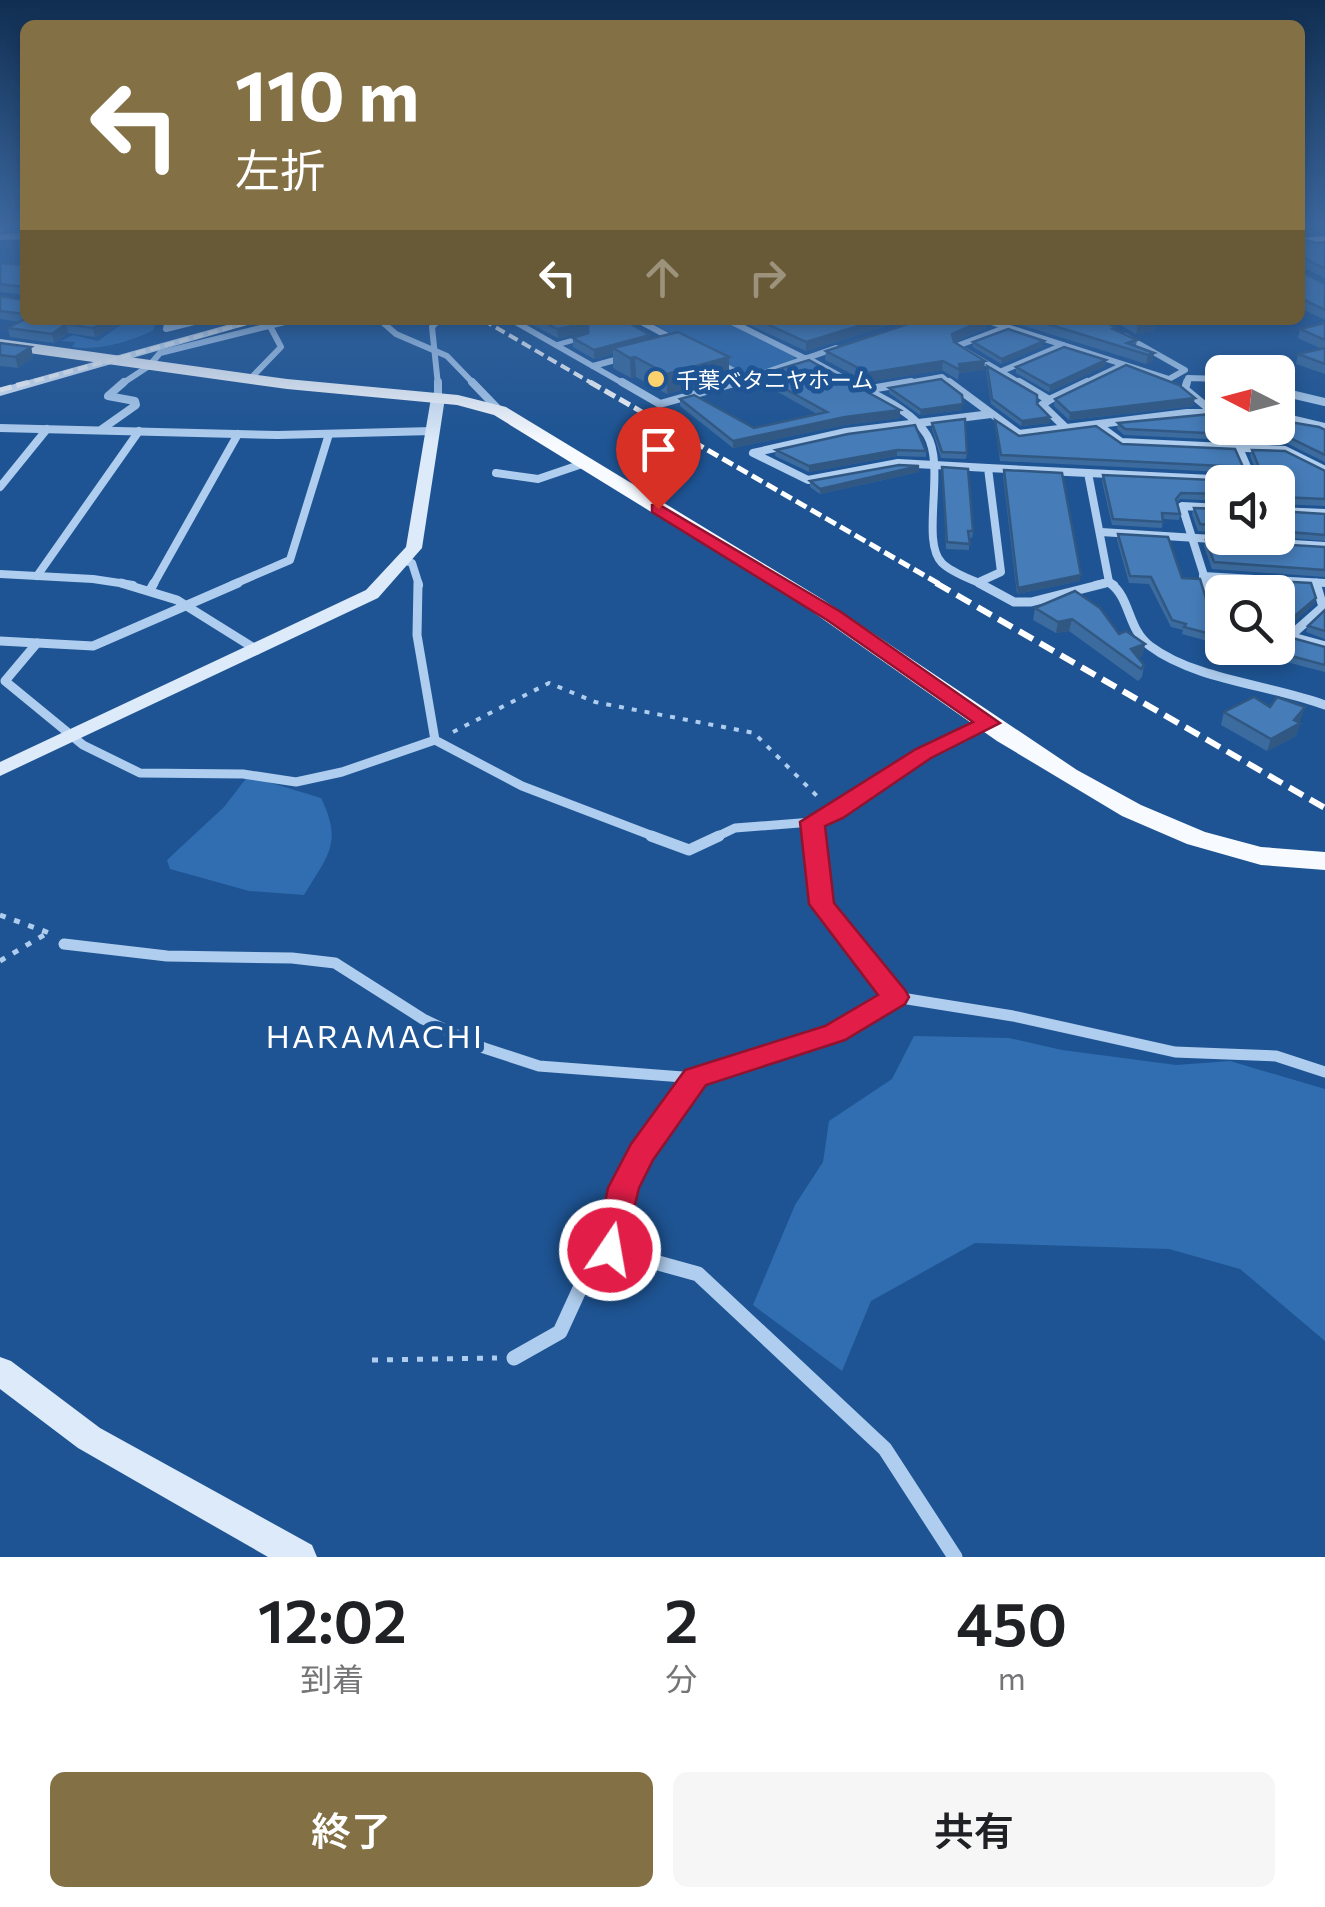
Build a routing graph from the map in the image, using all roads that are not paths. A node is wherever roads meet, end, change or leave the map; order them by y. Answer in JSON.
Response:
{"nodes":[{"id":1,"x":220,"y":325,"type":"edge"},
{"id":2,"x":256,"y":325,"type":"edge"},
{"id":3,"x":265,"y":325,"type":"edge"},
{"id":4,"x":386,"y":325,"type":"edge"},
{"id":5,"x":434,"y":325,"type":"edge"},
{"id":6,"x":521,"y":325,"type":"edge"},
{"id":7,"x":647,"y":325,"type":"edge"},
{"id":8,"x":739,"y":325,"type":"edge"},
{"id":9,"x":1002,"y":325,"type":"edge"},
{"id":10,"x":1018,"y":325,"type":"edge"},
{"id":11,"x":1012,"y":328,"type":"junction"},
{"id":12,"x":1116,"y":330,"type":"edge"},
{"id":13,"x":584,"y":337,"type":"edge"},
{"id":14,"x":0,"y":344,"type":"edge"},
{"id":15,"x":556,"y":345,"type":"junction"},
{"id":16,"x":1063,"y":345,"type":"junction"},
{"id":17,"x":664,"y":347,"type":"edge"},
{"id":18,"x":839,"y":348,"type":"edge"},
{"id":19,"x":438,"y":350,"type":"junction"},
{"id":20,"x":140,"y":354,"type":"junction"},
{"id":21,"x":628,"y":356,"type":"edge"},
{"id":22,"x":805,"y":358,"type":"junction"},
{"id":23,"x":98,"y":359,"type":"junction"},
{"id":24,"x":715,"y":361,"type":"edge"},
{"id":25,"x":1123,"y":364,"type":"junction"},
{"id":26,"x":594,"y":366,"type":"junction"},
{"id":27,"x":1002,"y":371,"type":"junction"},
{"id":28,"x":1205,"y":378,"type":"edge"},
{"id":29,"x":250,"y":379,"type":"junction"},
{"id":30,"x":750,"y":379,"type":"junction"},
{"id":31,"x":0,"y":382,"type":"edge"},
{"id":32,"x":864,"y":390,"type":"junction"},
{"id":33,"x":0,"y":392,"type":"edge"},
{"id":34,"x":1295,"y":395,"type":"edge"},
{"id":35,"x":438,"y":398,"type":"junction"},
{"id":36,"x":1050,"y":400,"type":"junction"},
{"id":37,"x":1325,"y":402,"type":"edge"},
{"id":38,"x":1205,"y":404,"type":"edge"},
{"id":39,"x":500,"y":410,"type":"junction"},
{"id":40,"x":1205,"y":413,"type":"edge"},
{"id":41,"x":991,"y":414,"type":"junction"},
{"id":42,"x":1295,"y":420,"type":"edge"},
{"id":43,"x":917,"y":425,"type":"junction"},
{"id":44,"x":1097,"y":425,"type":"junction"},
{"id":45,"x":1325,"y":427,"type":"edge"},
{"id":46,"x":0,"y":428,"type":"edge"},
{"id":47,"x":1067,"y":428,"type":"junction"},
{"id":48,"x":47,"y":429,"type":"junction"},
{"id":49,"x":100,"y":430,"type":"junction"},
{"id":50,"x":139,"y":431,"type":"junction"},
{"id":51,"x":432,"y":431,"type":"junction"},
{"id":52,"x":238,"y":434,"type":"junction"},
{"id":53,"x":329,"y":434,"type":"junction"},
{"id":54,"x":1239,"y":448,"type":"junction"},
{"id":55,"x":586,"y":463,"type":"junction"},
{"id":56,"x":936,"y":465,"type":"junction"},
{"id":57,"x":988,"y":468,"type":"junction"},
{"id":58,"x":1325,"y":470,"type":"edge"},
{"id":59,"x":496,"y":473,"type":"dead end"},
{"id":60,"x":1088,"y":473,"type":"junction"},
{"id":61,"x":1,"y":485,"type":"edge"},
{"id":62,"x":1205,"y":507,"type":"edge"},
{"id":63,"x":1295,"y":512,"type":"edge"},
{"id":64,"x":1325,"y":514,"type":"edge"},
{"id":65,"x":1101,"y":532,"type":"junction"},
{"id":66,"x":1190,"y":538,"type":"junction"},
{"id":67,"x":1325,"y":546,"type":"edge"},
{"id":68,"x":406,"y":560,"type":"junction"},
{"id":69,"x":0,"y":574,"type":"edge"},
{"id":70,"x":37,"y":576,"type":"junction"},
{"id":71,"x":1203,"y":576,"type":"junction"},
{"id":72,"x":979,"y":582,"type":"junction"},
{"id":73,"x":1109,"y":582,"type":"junction"},
{"id":74,"x":1205,"y":582,"type":"edge"},
{"id":75,"x":1320,"y":582,"type":"edge"},
{"id":76,"x":150,"y":590,"type":"junction"},
{"id":77,"x":187,"y":606,"type":"junction"},
{"id":78,"x":1295,"y":632,"type":"edge"},
{"id":79,"x":1295,"y":637,"type":"edge"},
{"id":80,"x":0,"y":641,"type":"edge"},
{"id":81,"x":37,"y":643,"type":"junction"},
{"id":82,"x":1325,"y":646,"type":"edge"},
{"id":83,"x":258,"y":651,"type":"junction"},
{"id":84,"x":1325,"y":704,"type":"edge"},
{"id":85,"x":989,"y":723,"type":"junction"},
{"id":86,"x":73,"y":736,"type":"junction"},
{"id":87,"x":436,"y":740,"type":"junction"},
{"id":88,"x":0,"y":770,"type":"edge"},
{"id":89,"x":812,"y":822,"type":"junction"},
{"id":90,"x":1325,"y":860,"type":"edge"},
{"id":91,"x":64,"y":944,"type":"road end"},
{"id":92,"x":895,"y":997,"type":"junction"},
{"id":93,"x":1325,"y":1072,"type":"edge"},
{"id":94,"x":696,"y":1078,"type":"junction"},
{"id":95,"x":610,"y":1250,"type":"junction"},
{"id":96,"x":514,"y":1358,"type":"road end"},
{"id":97,"x":0,"y":1370,"type":"edge"},
{"id":98,"x":300,"y":1557,"type":"edge"},
{"id":99,"x":956,"y":1557,"type":"edge"}],
"edges":[{"from":1,"to":20,"type":"street"},
{"from":2,"to":20,"type":"street"},
{"from":3,"to":29,"type":"street"},
{"from":4,"to":19,"type":"street"},
{"from":5,"to":19,"type":"street"},
{"from":6,"to":15,"type":"street"},
{"from":7,"to":17,"type":"street"},
{"from":8,"to":22,"type":"street"},
{"from":9,"to":11,"type":"street"},
{"from":10,"to":11,"type":"street"},
{"from":11,"to":16,"type":"street"},
{"from":11,"to":27,"type":"street"},
{"from":12,"to":25,"type":"street"},
{"from":13,"to":15,"type":"lane"},
{"from":14,"to":23,"type":"main road"},
{"from":15,"to":26,"type":"street"},
{"from":16,"to":25,"type":"street"},
{"from":16,"to":27,"type":"street"},
{"from":18,"to":22,"type":"street"},
{"from":19,"to":35,"type":"street"},
{"from":19,"to":39,"type":"street"},
{"from":20,"to":23,"type":"main road"},
{"from":20,"to":29,"type":"main road"},
{"from":20,"to":49,"type":"street"},
{"from":21,"to":26,"type":"street"},
{"from":22,"to":30,"type":"street"},
{"from":22,"to":32,"type":"street"},
{"from":23,"to":31,"type":"street"},
{"from":23,"to":33,"type":"street"},
{"from":24,"to":30,"type":"street"},
{"from":25,"to":36,"type":"street"},
{"from":26,"to":30,"type":"street"},
{"from":27,"to":36,"type":"street"},
{"from":28,"to":38,"type":"street"},
{"from":29,"to":35,"type":"main road"},
{"from":32,"to":41,"type":"street"},
{"from":32,"to":43,"type":"street"},
{"from":34,"to":37,"type":"street"},
{"from":35,"to":39,"type":"main road"},
{"from":35,"to":51,"type":"street"},
{"from":36,"to":47,"type":"street"},
{"from":39,"to":55,"type":"main road"},
{"from":40,"to":44,"type":"street"},
{"from":41,"to":43,"type":"street"},
{"from":41,"to":47,"type":"street"},
{"from":42,"to":45,"type":"street"},
{"from":43,"to":56,"type":"street"},
{"from":43,"to":56,"type":"street"},
{"from":44,"to":47,"type":"street"},
{"from":44,"to":54,"type":"street"},
{"from":46,"to":48,"type":"street"},
{"from":48,"to":49,"type":"street"},
{"from":48,"to":61,"type":"street"},
{"from":49,"to":50,"type":"street"},
{"from":50,"to":52,"type":"street"},
{"from":50,"to":70,"type":"street"},
{"from":51,"to":53,"type":"street"},
{"from":51,"to":68,"type":"street"},
{"from":52,"to":53,"type":"street"},
{"from":52,"to":76,"type":"street"},
{"from":53,"to":77,"type":"street"},
{"from":54,"to":58,"type":"street"},
{"from":54,"to":60,"type":"street"},
{"from":55,"to":59,"type":"street"},
{"from":55,"to":85,"type":"main road"},
{"from":56,"to":57,"type":"street"},
{"from":56,"to":72,"type":"street"},
{"from":57,"to":60,"type":"street"},
{"from":57,"to":72,"type":"street"},
{"from":60,"to":65,"type":"street"},
{"from":62,"to":66,"type":"street"},
{"from":63,"to":64,"type":"street"},
{"from":65,"to":66,"type":"street"},
{"from":65,"to":73,"type":"street"},
{"from":66,"to":67,"type":"street"},
{"from":66,"to":71,"type":"street"},
{"from":68,"to":83,"type":"street"},
{"from":68,"to":87,"type":"street"},
{"from":69,"to":70,"type":"street"},
{"from":70,"to":76,"type":"street"},
{"from":71,"to":74,"type":"street"},
{"from":71,"to":75,"type":"street"},
{"from":72,"to":73,"type":"street"},
{"from":73,"to":84,"type":"street"},
{"from":75,"to":78,"type":"street"},
{"from":76,"to":77,"type":"street"},
{"from":77,"to":81,"type":"street"},
{"from":77,"to":83,"type":"street"},
{"from":79,"to":82,"type":"street"},
{"from":80,"to":81,"type":"street"},
{"from":81,"to":86,"type":"street"},
{"from":83,"to":86,"type":"street"},
{"from":85,"to":89,"type":"street"},
{"from":85,"to":90,"type":"main road"},
{"from":86,"to":87,"type":"street"},
{"from":86,"to":88,"type":"street"},
{"from":87,"to":89,"type":"street"},
{"from":89,"to":92,"type":"street"},
{"from":91,"to":94,"type":"street"},
{"from":92,"to":93,"type":"street"},
{"from":92,"to":94,"type":"street"},
{"from":94,"to":95,"type":"street"},
{"from":95,"to":96,"type":"street"},
{"from":95,"to":99,"type":"street"},
{"from":97,"to":98,"type":"street"}]}
